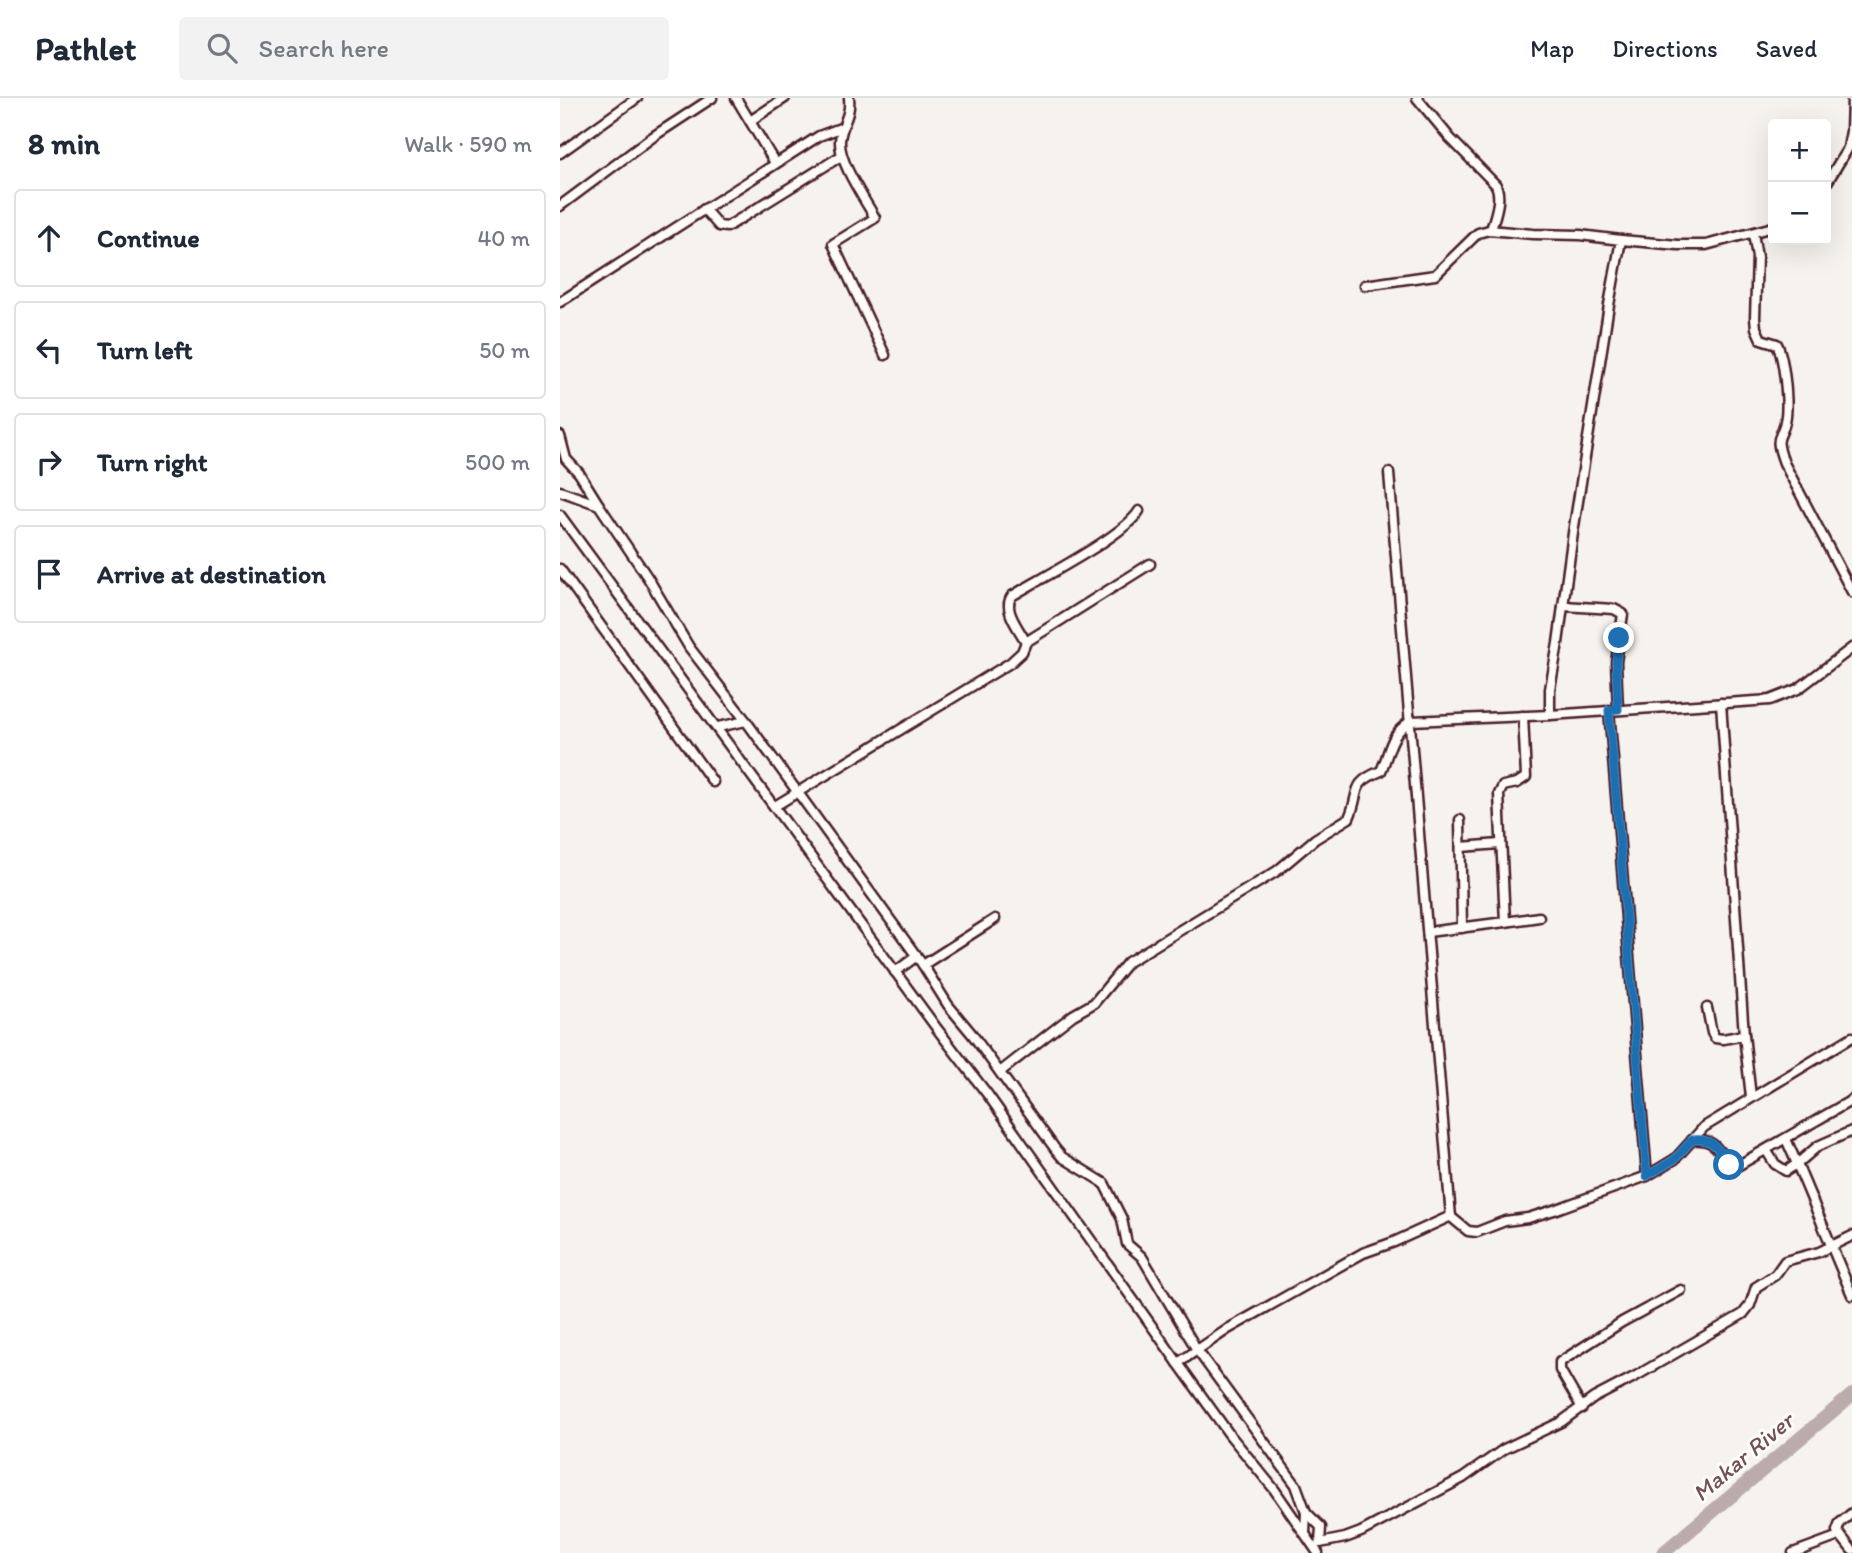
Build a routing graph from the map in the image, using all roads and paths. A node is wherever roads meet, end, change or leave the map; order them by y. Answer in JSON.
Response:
{"nodes":[{"id":1,"x":637,"y":98,"type":"edge"},
{"id":2,"x":712,"y":98,"type":"edge"},
{"id":3,"x":736,"y":98,"type":"edge"},
{"id":4,"x":785,"y":98,"type":"edge"},
{"id":5,"x":849,"y":98,"type":"edge"},
{"id":6,"x":1417,"y":98,"type":"edge"},
{"id":7,"x":1852,"y":99,"type":"edge"},
{"id":8,"x":750,"y":121,"type":"junction"},
{"id":9,"x":843,"y":127,"type":"junction"},
{"id":10,"x":560,"y":153,"type":"edge"},
{"id":11,"x":841,"y":156,"type":"junction"},
{"id":12,"x":775,"y":163,"type":"junction"},
{"id":13,"x":1827,"y":182,"type":"edge"},
{"id":14,"x":560,"y":206,"type":"edge"},
{"id":15,"x":704,"y":209,"type":"junction"},
{"id":16,"x":1768,"y":229,"type":"edge"},
{"id":17,"x":1491,"y":230,"type":"junction"},
{"id":18,"x":1754,"y":233,"type":"junction"},
{"id":19,"x":1622,"y":240,"type":"junction"},
{"id":20,"x":1365,"y":285,"type":"dead end"},
{"id":21,"x":560,"y":302,"type":"edge"},
{"id":22,"x":885,"y":355,"type":"dead end"},
{"id":23,"x":560,"y":436,"type":"edge"},
{"id":24,"x":1389,"y":473,"type":"dead end"},
{"id":25,"x":560,"y":491,"type":"edge"},
{"id":26,"x":599,"y":505,"type":"junction"},
{"id":27,"x":1139,"y":511,"type":"dead end"},
{"id":28,"x":560,"y":515,"type":"edge"},
{"id":29,"x":1150,"y":564,"type":"dead end"},
{"id":30,"x":560,"y":569,"type":"edge"},
{"id":31,"x":1852,"y":592,"type":"edge"},
{"id":32,"x":1563,"y":606,"type":"junction"},
{"id":33,"x":1026,"y":642,"type":"junction"},
{"id":34,"x":1852,"y":648,"type":"edge"},
{"id":35,"x":1721,"y":704,"type":"junction"},
{"id":36,"x":1613,"y":709,"type":"junction"},
{"id":37,"x":1550,"y":715,"type":"junction"},
{"id":38,"x":1523,"y":716,"type":"junction"},
{"id":39,"x":746,"y":721,"type":"junction"},
{"id":40,"x":1411,"y":721,"type":"junction"},
{"id":41,"x":718,"y":727,"type":"junction"},
{"id":42,"x":713,"y":782,"type":"dead end"},
{"id":43,"x":798,"y":792,"type":"junction"},
{"id":44,"x":775,"y":806,"type":"junction"},
{"id":45,"x":1460,"y":820,"type":"dead end"},
{"id":46,"x":1500,"y":844,"type":"junction"},
{"id":47,"x":1461,"y":847,"type":"junction"},
{"id":48,"x":1539,"y":918,"type":"dead end"},
{"id":49,"x":995,"y":919,"type":"dead end"},
{"id":50,"x":1505,"y":922,"type":"junction"},
{"id":51,"x":1462,"y":928,"type":"junction"},
{"id":52,"x":1428,"y":932,"type":"junction"},
{"id":53,"x":917,"y":957,"type":"junction"},
{"id":54,"x":923,"y":965,"type":"junction"},
{"id":55,"x":895,"y":972,"type":"junction"},
{"id":56,"x":1707,"y":1008,"type":"dead end"},
{"id":57,"x":1744,"y":1035,"type":"junction"},
{"id":58,"x":1852,"y":1037,"type":"edge"},
{"id":59,"x":1000,"y":1072,"type":"junction"},
{"id":60,"x":1751,"y":1097,"type":"junction"},
{"id":61,"x":1852,"y":1100,"type":"edge"},
{"id":62,"x":1704,"y":1127,"type":"junction"},
{"id":63,"x":1852,"y":1131,"type":"edge"},
{"id":64,"x":1706,"y":1139,"type":"junction"},
{"id":65,"x":1786,"y":1139,"type":"junction"},
{"id":66,"x":1692,"y":1140,"type":"junction"},
{"id":67,"x":1766,"y":1150,"type":"junction"},
{"id":68,"x":1797,"y":1164,"type":"junction"},
{"id":69,"x":1786,"y":1171,"type":"junction"},
{"id":70,"x":1647,"y":1176,"type":"junction"},
{"id":71,"x":1804,"y":1183,"type":"junction"},
{"id":72,"x":1451,"y":1216,"type":"junction"},
{"id":73,"x":1852,"y":1236,"type":"edge"},
{"id":74,"x":1831,"y":1247,"type":"junction"},
{"id":75,"x":1681,"y":1290,"type":"dead end"},
{"id":76,"x":1852,"y":1295,"type":"edge"},
{"id":77,"x":1197,"y":1350,"type":"junction"},
{"id":78,"x":1178,"y":1363,"type":"junction"},
{"id":79,"x":1582,"y":1408,"type":"junction"},
{"id":80,"x":1306,"y":1512,"type":"junction"},
{"id":81,"x":1852,"y":1514,"type":"edge"},
{"id":82,"x":1305,"y":1533,"type":"junction"},
{"id":83,"x":1839,"y":1536,"type":"junction"},
{"id":84,"x":1317,"y":1548,"type":"edge"},
{"id":85,"x":1852,"y":1549,"type":"edge"},
{"id":86,"x":1793,"y":1553,"type":"edge"}],
"edges":[{"from":1,"to":10,"type":"street"},
{"from":2,"to":14,"type":"street"},
{"from":3,"to":8,"type":"street"},
{"from":4,"to":8,"type":"street"},
{"from":5,"to":9,"type":"street"},
{"from":6,"to":17,"type":"street"},
{"from":7,"to":13,"type":"street"},
{"from":8,"to":12,"type":"street"},
{"from":9,"to":11,"type":"street"},
{"from":9,"to":12,"type":"street"},
{"from":11,"to":15,"type":"street"},
{"from":11,"to":22,"type":"street"},
{"from":12,"to":15,"type":"street"},
{"from":15,"to":21,"type":"street"},
{"from":16,"to":18,"type":"street"},
{"from":17,"to":19,"type":"street"},
{"from":17,"to":20,"type":"street"},
{"from":18,"to":19,"type":"street"},
{"from":18,"to":31,"type":"street"},
{"from":19,"to":32,"type":"street"},
{"from":23,"to":26,"type":"street"},
{"from":24,"to":40,"type":"street"},
{"from":25,"to":26,"type":"street"},
{"from":26,"to":39,"type":"street"},
{"from":27,"to":33,"type":"street"},
{"from":28,"to":41,"type":"street"},
{"from":29,"to":33,"type":"street"},
{"from":30,"to":42,"type":"street"},
{"from":32,"to":36,"type":"street"},
{"from":32,"to":37,"type":"street"},
{"from":33,"to":43,"type":"street"},
{"from":34,"to":35,"type":"street"},
{"from":35,"to":36,"type":"street"},
{"from":35,"to":57,"type":"street"},
{"from":36,"to":37,"type":"street"},
{"from":36,"to":70,"type":"street"},
{"from":37,"to":38,"type":"street"},
{"from":38,"to":40,"type":"street"},
{"from":38,"to":46,"type":"street"},
{"from":39,"to":41,"type":"street"},
{"from":39,"to":43,"type":"street"},
{"from":40,"to":52,"type":"street"},
{"from":40,"to":59,"type":"street"},
{"from":41,"to":44,"type":"street"},
{"from":43,"to":44,"type":"street"},
{"from":43,"to":53,"type":"street"},
{"from":44,"to":55,"type":"street"},
{"from":45,"to":47,"type":"street"},
{"from":46,"to":47,"type":"street"},
{"from":46,"to":50,"type":"street"},
{"from":47,"to":51,"type":"street"},
{"from":48,"to":50,"type":"street"},
{"from":49,"to":54,"type":"street"},
{"from":50,"to":51,"type":"street"},
{"from":51,"to":52,"type":"street"},
{"from":52,"to":72,"type":"street"},
{"from":53,"to":54,"type":"street"},
{"from":53,"to":55,"type":"street"},
{"from":54,"to":59,"type":"street"},
{"from":55,"to":78,"type":"street"},
{"from":56,"to":57,"type":"street"},
{"from":57,"to":60,"type":"street"},
{"from":58,"to":60,"type":"street"},
{"from":59,"to":77,"type":"street"},
{"from":60,"to":62,"type":"street"},
{"from":61,"to":65,"type":"street"},
{"from":62,"to":64,"type":"street"},
{"from":62,"to":66,"type":"street"},
{"from":63,"to":68,"type":"street"},
{"from":64,"to":66,"type":"street"},
{"from":64,"to":67,"type":"street"},
{"from":65,"to":67,"type":"street"},
{"from":65,"to":68,"type":"street"},
{"from":66,"to":70,"type":"street"},
{"from":67,"to":69,"type":"street"},
{"from":68,"to":69,"type":"street"},
{"from":68,"to":71,"type":"street"},
{"from":69,"to":71,"type":"street"},
{"from":70,"to":72,"type":"street"},
{"from":71,"to":74,"type":"street"},
{"from":72,"to":77,"type":"street"},
{"from":73,"to":74,"type":"street"},
{"from":74,"to":76,"type":"street"},
{"from":74,"to":79,"type":"street"},
{"from":75,"to":79,"type":"street"},
{"from":77,"to":78,"type":"street"},
{"from":77,"to":80,"type":"street"},
{"from":78,"to":82,"type":"street"},
{"from":79,"to":84,"type":"street"},
{"from":80,"to":82,"type":"street"},
{"from":80,"to":84,"type":"street"},
{"from":81,"to":83,"type":"street"},
{"from":82,"to":84,"type":"street"},
{"from":83,"to":85,"type":"street"},
{"from":83,"to":86,"type":"street"}]}
